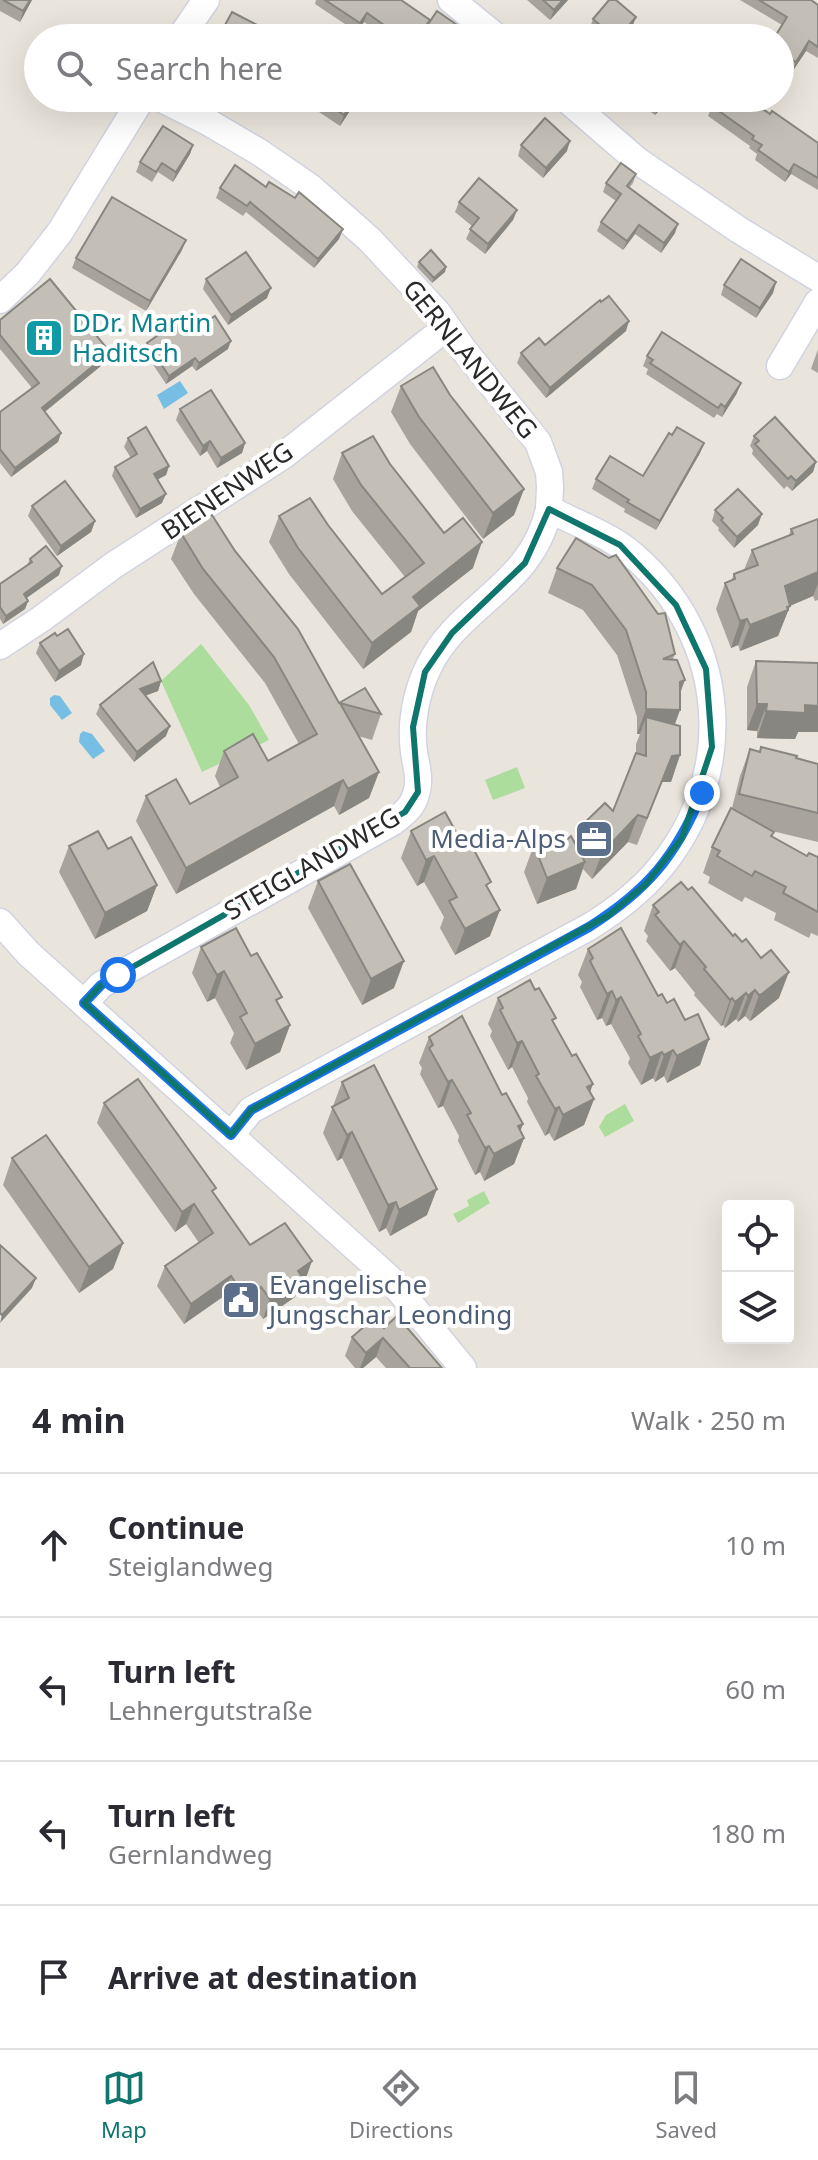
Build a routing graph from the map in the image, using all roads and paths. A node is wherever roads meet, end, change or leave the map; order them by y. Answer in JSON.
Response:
{"nodes":[{"id":1,"x":206,"y":0,"type":"edge"},
{"id":2,"x":451,"y":0,"type":"edge"},
{"id":3,"x":190,"y":24,"type":"edge"},
{"id":4,"x":481,"y":24,"type":"edge"},
{"id":5,"x":133,"y":112,"type":"edge"},
{"id":6,"x":188,"y":112,"type":"edge"},
{"id":7,"x":581,"y":112,"type":"edge"},
{"id":8,"x":818,"y":278,"type":"edge"},
{"id":9,"x":0,"y":300,"type":"edge"},
{"id":10,"x":818,"y":302,"type":"edge"},
{"id":11,"x":448,"y":328,"type":"junction"},
{"id":12,"x":780,"y":366,"type":"dead end"},
{"id":13,"x":549,"y":509,"type":"junction"},
{"id":14,"x":0,"y":646,"type":"edge"},
{"id":15,"x":0,"y":922,"type":"edge"},
{"id":16,"x":84,"y":1003,"type":"junction"},
{"id":17,"x":231,"y":1135,"type":"junction"},
{"id":18,"x":463,"y":1368,"type":"edge"}],
"edges":[{"from":1,"to":3,"type":"street"},
{"from":2,"to":4,"type":"street"},
{"from":5,"to":9,"type":"street"},
{"from":6,"to":11,"type":"street","name":"GERNLANDWEG"},
{"from":7,"to":8,"type":"street"},
{"from":10,"to":12,"type":"street"},
{"from":11,"to":13,"type":"street","name":"GERNLANDWEG"},
{"from":11,"to":14,"type":"street","name":"BIENENWEG"},
{"from":13,"to":16,"type":"street","name":"STEIGLANDWEG"},
{"from":13,"to":17,"type":"street"},
{"from":15,"to":16,"type":"street"},
{"from":16,"to":17,"type":"street"},
{"from":17,"to":18,"type":"street"}]}
